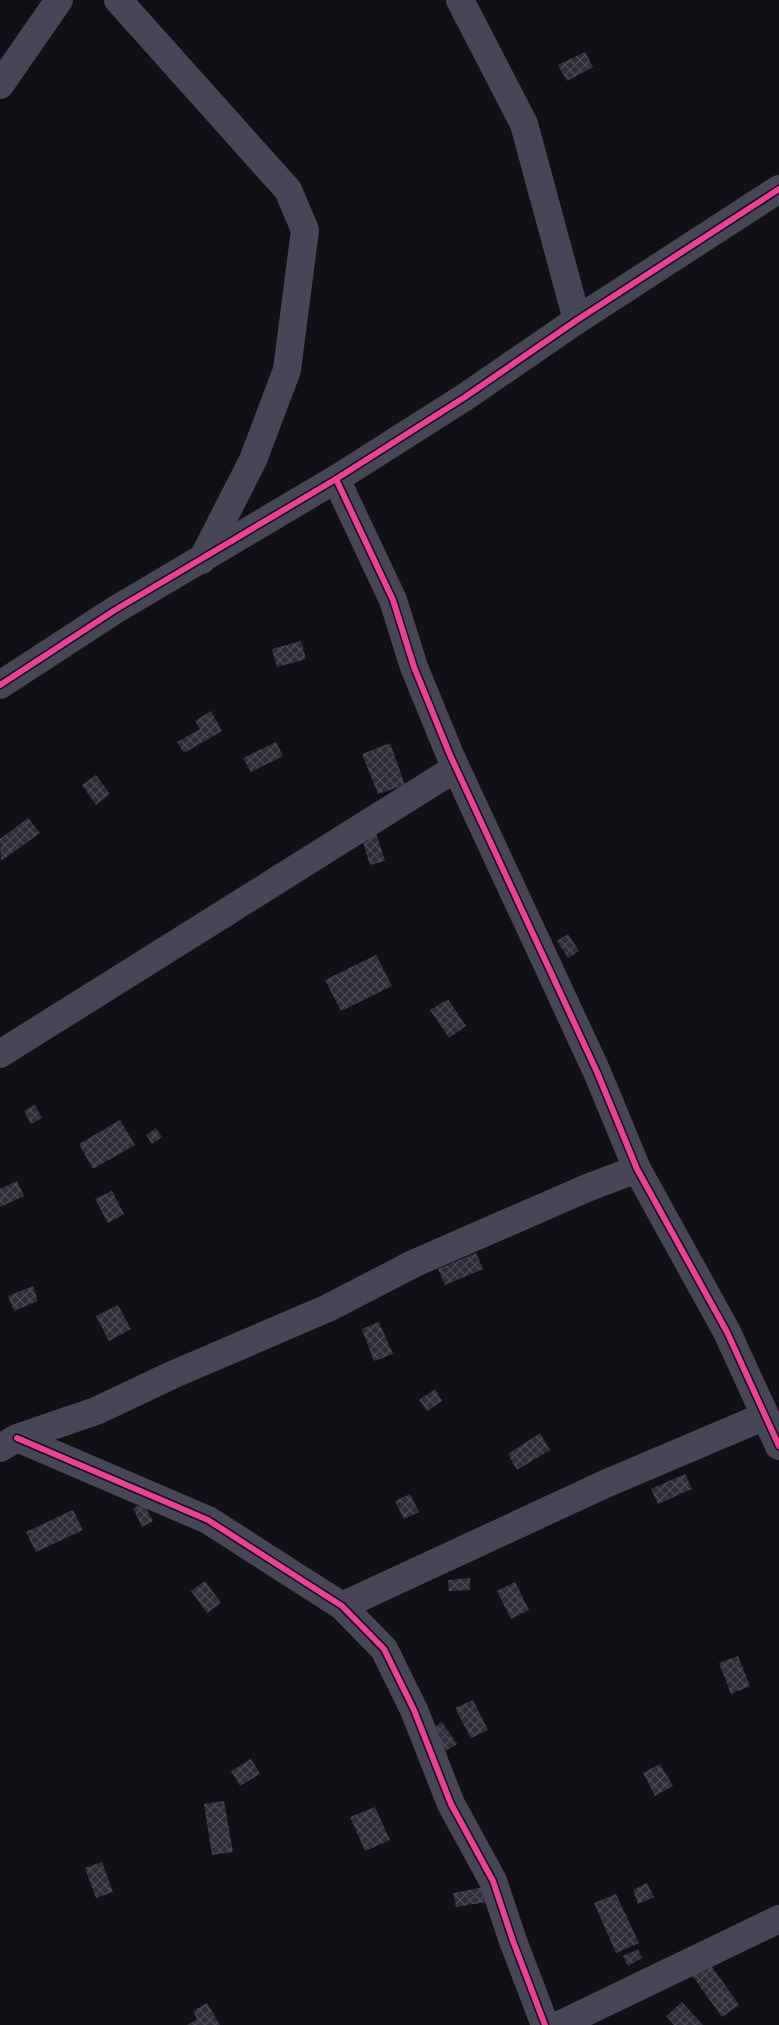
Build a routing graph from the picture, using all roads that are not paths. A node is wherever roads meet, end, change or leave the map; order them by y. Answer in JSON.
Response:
{"nodes":[{"id":1,"x":60,"y":0,"type":"edge"},
{"id":2,"x":118,"y":0,"type":"edge"},
{"id":3,"x":460,"y":0,"type":"edge"},
{"id":4,"x":0,"y":85,"type":"edge"},
{"id":5,"x":779,"y":189,"type":"edge"},
{"id":6,"x":577,"y":320,"type":"junction"},
{"id":7,"x":336,"y":479,"type":"junction"},
{"id":8,"x":202,"y":560,"type":"junction"},
{"id":9,"x":0,"y":685,"type":"edge"},
{"id":10,"x":456,"y":768,"type":"junction"},
{"id":11,"x":0,"y":1054,"type":"edge"},
{"id":12,"x":637,"y":1169,"type":"junction"},
{"id":13,"x":765,"y":1416,"type":"junction"},
{"id":14,"x":8,"y":1443,"type":"edge"},
{"id":15,"x":779,"y":1446,"type":"edge"},
{"id":16,"x":342,"y":1606,"type":"junction"},
{"id":17,"x":779,"y":1919,"type":"edge"},
{"id":18,"x":545,"y":2025,"type":"edge"},
{"id":19,"x":559,"y":2025,"type":"edge"}],
"edges":[{"from":1,"to":4,"type":"street"},
{"from":2,"to":8,"type":"street"},
{"from":3,"to":6,"type":"street"},
{"from":5,"to":6,"type":"street"},
{"from":6,"to":7,"type":"street"},
{"from":7,"to":8,"type":"street"},
{"from":7,"to":10,"type":"street"},
{"from":8,"to":9,"type":"street"},
{"from":10,"to":11,"type":"street"},
{"from":10,"to":12,"type":"street"},
{"from":12,"to":13,"type":"street"},
{"from":12,"to":14,"type":"street"},
{"from":13,"to":15,"type":"street"},
{"from":13,"to":16,"type":"street"},
{"from":14,"to":16,"type":"street"},
{"from":16,"to":18,"type":"street"},
{"from":17,"to":19,"type":"street"}]}
